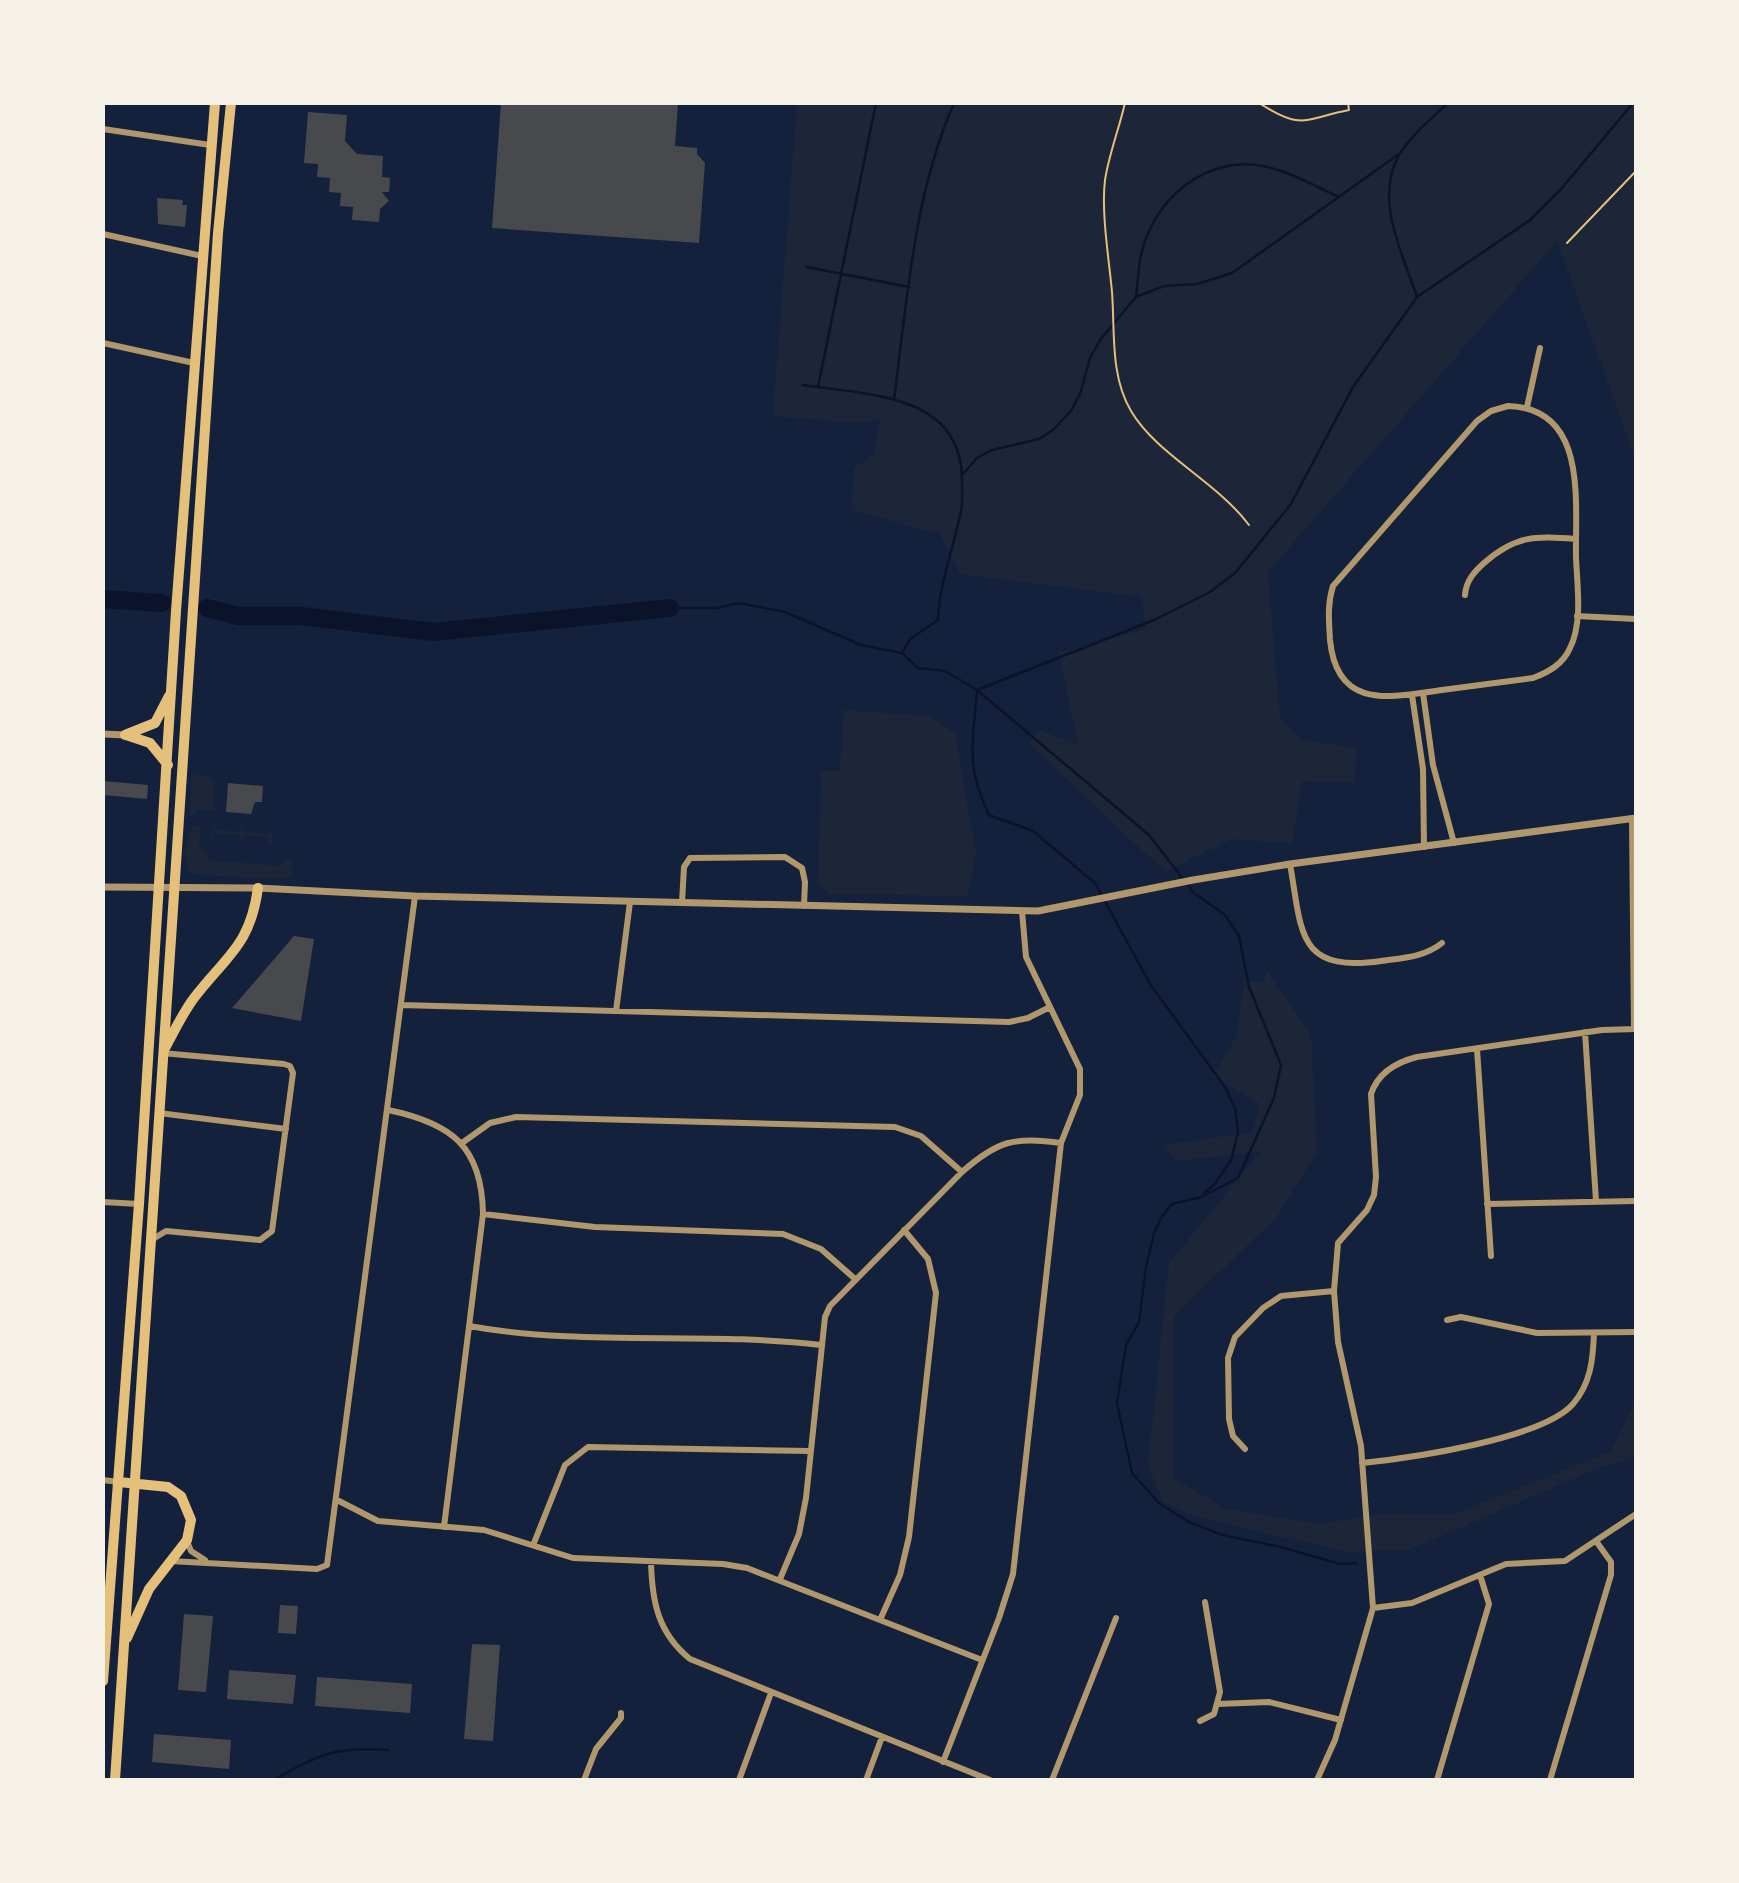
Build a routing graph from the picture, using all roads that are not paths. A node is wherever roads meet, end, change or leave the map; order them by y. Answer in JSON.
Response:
{"nodes":[{"id":1,"x":215,"y":103,"type":"edge"},
{"id":2,"x":231,"y":103,"type":"edge"},
{"id":3,"x":103,"y":128,"type":"edge"},
{"id":4,"x":210,"y":145,"type":"junction"},
{"id":5,"x":103,"y":234,"type":"edge"},
{"id":6,"x":202,"y":256,"type":"junction"},
{"id":7,"x":103,"y":343,"type":"edge"},
{"id":8,"x":1540,"y":348,"type":"dead end"},
{"id":9,"x":194,"y":363,"type":"junction"},
{"id":10,"x":1527,"y":407,"type":"junction"},
{"id":11,"x":1576,"y":539,"type":"junction"},
{"id":12,"x":1465,"y":595,"type":"dead end"},
{"id":13,"x":1577,"y":616,"type":"junction"},
{"id":14,"x":1636,"y":619,"type":"edge"},
{"id":15,"x":173,"y":686,"type":"junction"},
{"id":16,"x":1423,"y":692,"type":"junction"},
{"id":17,"x":1412,"y":695,"type":"junction"},
{"id":18,"x":103,"y":734,"type":"edge"},
{"id":19,"x":125,"y":735,"type":"junction"},
{"id":20,"x":168,"y":765,"type":"junction"},
{"id":21,"x":1634,"y":819,"type":"edge"},
{"id":22,"x":1454,"y":843,"type":"junction"},
{"id":23,"x":1424,"y":847,"type":"junction"},
{"id":24,"x":1290,"y":864,"type":"junction"},
{"id":25,"x":103,"y":887,"type":"edge"},
{"id":26,"x":157,"y":887,"type":"junction"},
{"id":27,"x":176,"y":887,"type":"junction"},
{"id":28,"x":258,"y":888,"type":"junction"},
{"id":29,"x":415,"y":896,"type":"junction"},
{"id":30,"x":630,"y":902,"type":"junction"},
{"id":31,"x":682,"y":903,"type":"junction"},
{"id":32,"x":804,"y":906,"type":"junction"},
{"id":33,"x":1022,"y":911,"type":"junction"},
{"id":34,"x":1634,"y":929,"type":"edge"},
{"id":35,"x":1442,"y":943,"type":"dead end"},
{"id":36,"x":401,"y":1005,"type":"junction"},
{"id":37,"x":1050,"y":1007,"type":"junction"},
{"id":38,"x":616,"y":1011,"type":"junction"},
{"id":39,"x":1635,"y":1029,"type":"edge"},
{"id":40,"x":1584,"y":1032,"type":"junction"},
{"id":41,"x":1477,"y":1049,"type":"junction"},
{"id":42,"x":162,"y":1053,"type":"junction"},
{"id":43,"x":388,"y":1110,"type":"junction"},
{"id":44,"x":159,"y":1113,"type":"junction"},
{"id":45,"x":286,"y":1129,"type":"junction"},
{"id":46,"x":462,"y":1143,"type":"junction"},
{"id":47,"x":1061,"y":1143,"type":"junction"},
{"id":48,"x":962,"y":1172,"type":"junction"},
{"id":49,"x":1596,"y":1201,"type":"junction"},
{"id":50,"x":1636,"y":1201,"type":"edge"},
{"id":51,"x":103,"y":1202,"type":"edge"},
{"id":52,"x":139,"y":1204,"type":"junction"},
{"id":53,"x":1487,"y":1204,"type":"junction"},
{"id":54,"x":483,"y":1214,"type":"junction"},
{"id":55,"x":904,"y":1230,"type":"junction"},
{"id":56,"x":149,"y":1247,"type":"junction"},
{"id":57,"x":1491,"y":1256,"type":"dead end"},
{"id":58,"x":854,"y":1278,"type":"junction"},
{"id":59,"x":1334,"y":1292,"type":"junction"},
{"id":60,"x":1447,"y":1321,"type":"dead end"},
{"id":61,"x":468,"y":1326,"type":"junction"},
{"id":62,"x":1636,"y":1332,"type":"edge"},
{"id":63,"x":1594,"y":1333,"type":"junction"},
{"id":64,"x":821,"y":1345,"type":"junction"},
{"id":65,"x":1245,"y":1449,"type":"dead end"},
{"id":66,"x":809,"y":1451,"type":"junction"},
{"id":67,"x":1362,"y":1463,"type":"junction"},
{"id":68,"x":103,"y":1480,"type":"edge"},
{"id":69,"x":118,"y":1482,"type":"junction"},
{"id":70,"x":135,"y":1483,"type":"junction"},
{"id":71,"x":337,"y":1500,"type":"junction"},
{"id":72,"x":1636,"y":1514,"type":"edge"},
{"id":73,"x":444,"y":1527,"type":"junction"},
{"id":74,"x":187,"y":1540,"type":"junction"},
{"id":75,"x":1596,"y":1541,"type":"junction"},
{"id":76,"x":534,"y":1544,"type":"junction"},
{"id":77,"x":170,"y":1562,"type":"junction"},
{"id":78,"x":650,"y":1562,"type":"junction"},
{"id":79,"x":220,"y":1563,"type":"junction"},
{"id":80,"x":1480,"y":1575,"type":"junction"},
{"id":81,"x":780,"y":1579,"type":"junction"},
{"id":82,"x":1205,"y":1602,"type":"dead end"},
{"id":83,"x":1373,"y":1608,"type":"junction"},
{"id":84,"x":1116,"y":1618,"type":"dead end"},
{"id":85,"x":880,"y":1620,"type":"junction"},
{"id":86,"x":122,"y":1652,"type":"junction"},
{"id":87,"x":982,"y":1660,"type":"junction"},
{"id":88,"x":103,"y":1681,"type":"edge"},
{"id":89,"x":771,"y":1693,"type":"junction"},
{"id":90,"x":1217,"y":1704,"type":"junction"},
{"id":91,"x":621,"y":1713,"type":"dead end"},
{"id":92,"x":1341,"y":1720,"type":"junction"},
{"id":93,"x":1200,"y":1721,"type":"dead end"},
{"id":94,"x":882,"y":1737,"type":"junction"},
{"id":95,"x":943,"y":1762,"type":"junction"},
{"id":96,"x":115,"y":1779,"type":"edge"},
{"id":97,"x":584,"y":1780,"type":"edge"},
{"id":98,"x":739,"y":1780,"type":"edge"},
{"id":99,"x":866,"y":1780,"type":"edge"},
{"id":100,"x":990,"y":1780,"type":"edge"},
{"id":101,"x":1052,"y":1780,"type":"edge"},
{"id":102,"x":1317,"y":1780,"type":"edge"},
{"id":103,"x":1437,"y":1780,"type":"edge"},
{"id":104,"x":1550,"y":1780,"type":"edge"}],
"edges":[{"from":1,"to":4,"type":"highway"},
{"from":2,"to":27,"type":"highway"},
{"from":3,"to":4,"type":"street"},
{"from":4,"to":6,"type":"highway"},
{"from":5,"to":6,"type":"street"},
{"from":6,"to":9,"type":"highway"},
{"from":7,"to":9,"type":"street"},
{"from":8,"to":10,"type":"street"},
{"from":9,"to":15,"type":"highway"},
{"from":10,"to":11,"type":"street"},
{"from":10,"to":17,"type":"street"},
{"from":11,"to":12,"type":"street"},
{"from":11,"to":13,"type":"street"},
{"from":13,"to":14,"type":"street"},
{"from":13,"to":16,"type":"street"},
{"from":15,"to":19,"type":"highway"},
{"from":15,"to":20,"type":"highway"},
{"from":16,"to":17,"type":"street"},
{"from":16,"to":22,"type":"street"},
{"from":17,"to":23,"type":"street"},
{"from":18,"to":19,"type":"street"},
{"from":19,"to":20,"type":"highway"},
{"from":20,"to":26,"type":"highway"},
{"from":21,"to":22,"type":"street"},
{"from":21,"to":34,"type":"street"},
{"from":22,"to":23,"type":"street"},
{"from":23,"to":24,"type":"street"},
{"from":24,"to":33,"type":"street"},
{"from":24,"to":35,"type":"street"},
{"from":25,"to":26,"type":"street"},
{"from":26,"to":27,"type":"street"},
{"from":26,"to":52,"type":"highway"},
{"from":27,"to":28,"type":"street"},
{"from":27,"to":42,"type":"highway"},
{"from":28,"to":29,"type":"street"},
{"from":28,"to":42,"type":"highway"},
{"from":29,"to":30,"type":"street"},
{"from":29,"to":36,"type":"street"},
{"from":30,"to":31,"type":"street"},
{"from":30,"to":38,"type":"street"},
{"from":31,"to":32,"type":"street"},
{"from":31,"to":32,"type":"street"},
{"from":32,"to":33,"type":"street"},
{"from":33,"to":37,"type":"street"},
{"from":34,"to":39,"type":"street"},
{"from":36,"to":38,"type":"street"},
{"from":36,"to":43,"type":"street"},
{"from":37,"to":38,"type":"street"},
{"from":37,"to":47,"type":"street"},
{"from":39,"to":40,"type":"street"},
{"from":40,"to":41,"type":"street"},
{"from":40,"to":49,"type":"street"},
{"from":41,"to":53,"type":"street"},
{"from":41,"to":59,"type":"street"},
{"from":42,"to":44,"type":"highway"},
{"from":42,"to":45,"type":"street"},
{"from":43,"to":46,"type":"street"},
{"from":43,"to":71,"type":"street"},
{"from":44,"to":45,"type":"street"},
{"from":44,"to":56,"type":"highway"},
{"from":45,"to":56,"type":"street"},
{"from":46,"to":48,"type":"street"},
{"from":46,"to":54,"type":"street"},
{"from":47,"to":48,"type":"street"},
{"from":47,"to":87,"type":"street"},
{"from":48,"to":55,"type":"street"},
{"from":49,"to":50,"type":"street"},
{"from":49,"to":53,"type":"street"},
{"from":51,"to":52,"type":"street"},
{"from":52,"to":69,"type":"highway"},
{"from":53,"to":57,"type":"street"},
{"from":54,"to":58,"type":"street"},
{"from":54,"to":61,"type":"street"},
{"from":55,"to":58,"type":"street"},
{"from":55,"to":85,"type":"street"},
{"from":56,"to":70,"type":"highway"},
{"from":58,"to":64,"type":"street"},
{"from":59,"to":65,"type":"street"},
{"from":59,"to":67,"type":"street"},
{"from":60,"to":63,"type":"street"},
{"from":61,"to":64,"type":"street"},
{"from":61,"to":73,"type":"street"},
{"from":62,"to":63,"type":"street"},
{"from":63,"to":67,"type":"street"},
{"from":64,"to":66,"type":"street"},
{"from":66,"to":76,"type":"street"},
{"from":66,"to":81,"type":"street"},
{"from":67,"to":83,"type":"street"},
{"from":68,"to":69,"type":"street"},
{"from":69,"to":70,"type":"highway"},
{"from":69,"to":88,"type":"highway"},
{"from":70,"to":74,"type":"highway"},
{"from":70,"to":86,"type":"highway"},
{"from":71,"to":73,"type":"street"},
{"from":71,"to":79,"type":"street"},
{"from":72,"to":75,"type":"street"},
{"from":73,"to":76,"type":"street"},
{"from":74,"to":77,"type":"highway"},
{"from":74,"to":79,"type":"street"},
{"from":75,"to":80,"type":"street"},
{"from":75,"to":104,"type":"street"},
{"from":76,"to":78,"type":"street"},
{"from":77,"to":79,"type":"street"},
{"from":77,"to":86,"type":"highway"},
{"from":78,"to":81,"type":"street"},
{"from":78,"to":89,"type":"street"},
{"from":80,"to":83,"type":"street"},
{"from":80,"to":103,"type":"street"},
{"from":81,"to":85,"type":"street"},
{"from":82,"to":90,"type":"street"},
{"from":83,"to":92,"type":"street"},
{"from":84,"to":101,"type":"street"},
{"from":85,"to":87,"type":"street"},
{"from":86,"to":96,"type":"highway"},
{"from":87,"to":95,"type":"street"},
{"from":89,"to":94,"type":"street"},
{"from":89,"to":98,"type":"street"},
{"from":90,"to":92,"type":"street"},
{"from":90,"to":93,"type":"street"},
{"from":91,"to":97,"type":"street"},
{"from":92,"to":102,"type":"street"},
{"from":94,"to":95,"type":"street"},
{"from":94,"to":99,"type":"street"},
{"from":95,"to":100,"type":"street"}]}
